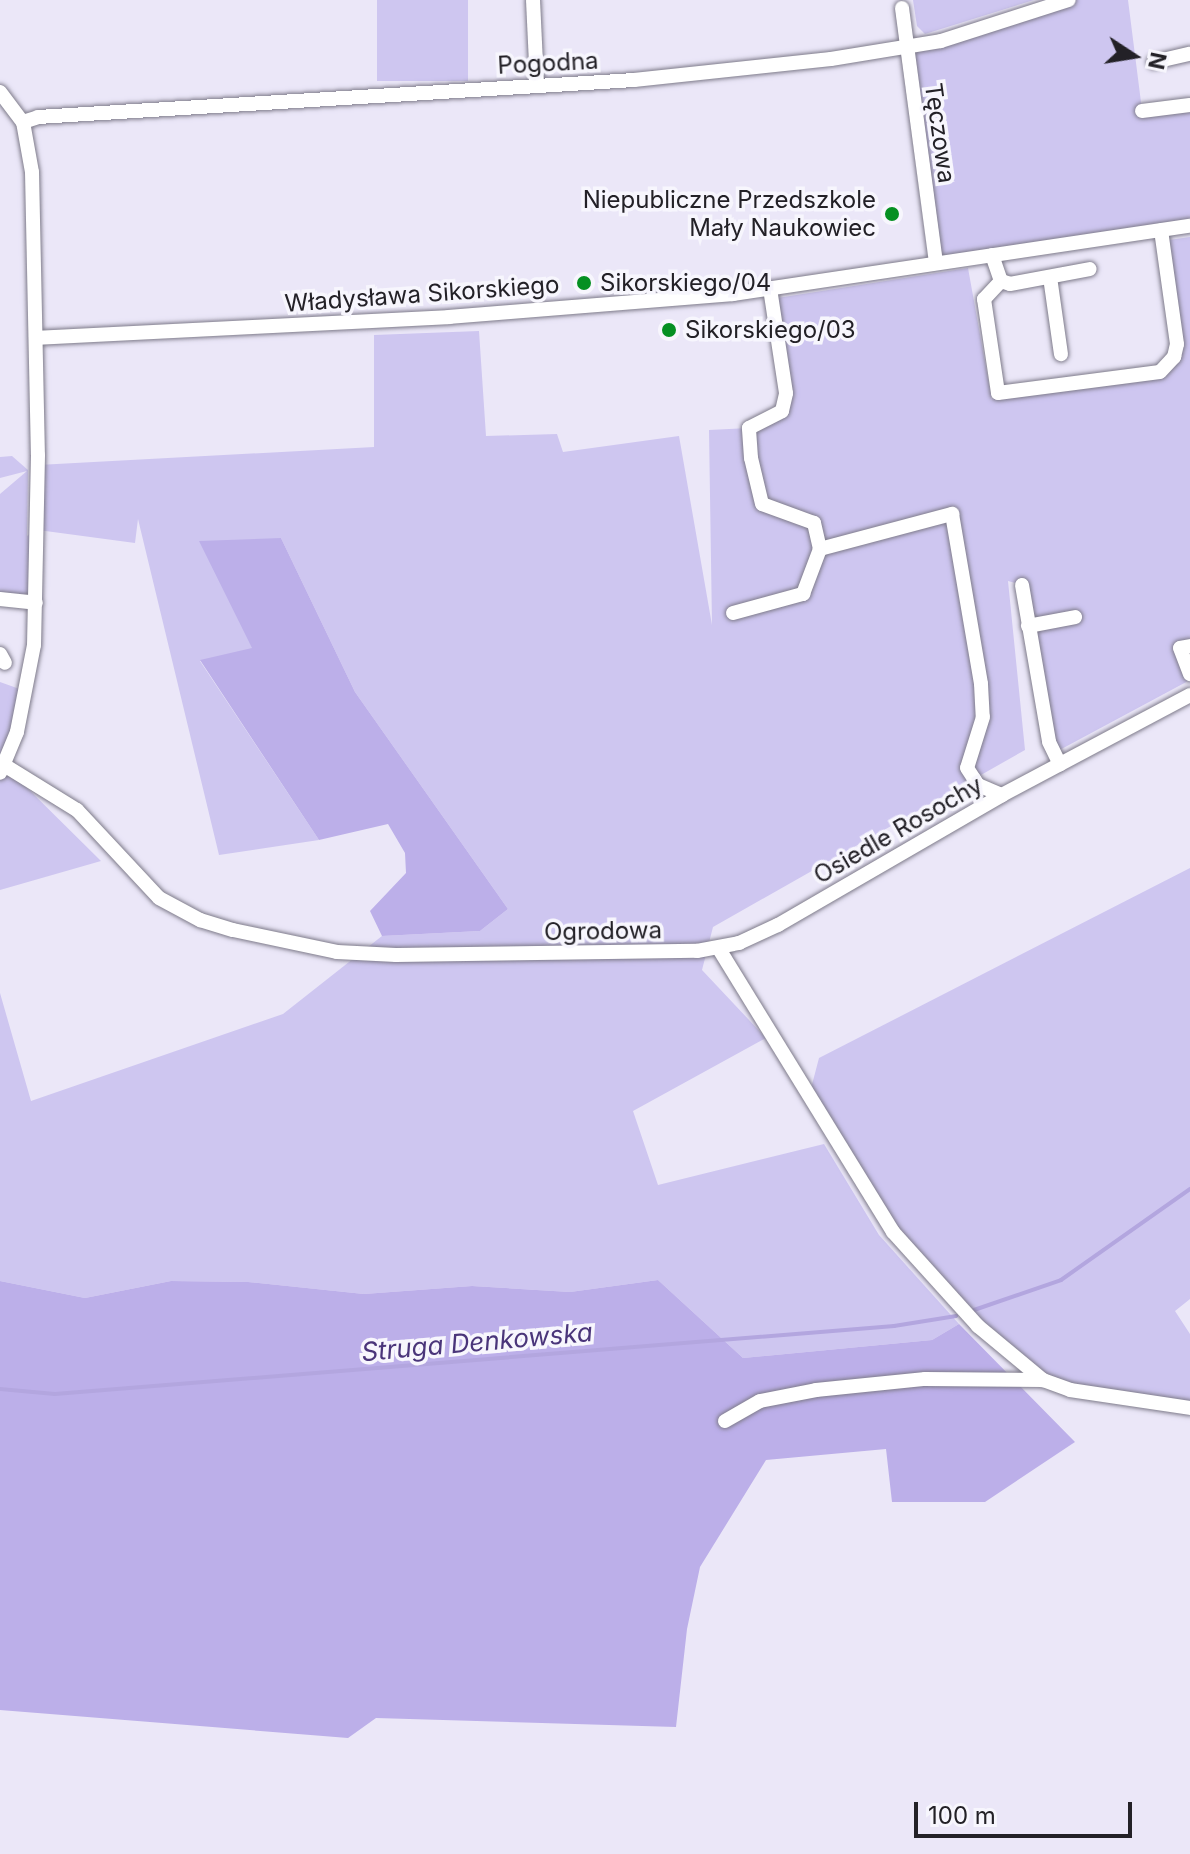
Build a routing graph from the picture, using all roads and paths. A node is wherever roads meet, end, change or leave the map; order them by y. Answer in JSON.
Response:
{"nodes":[{"id":1,"x":533,"y":0,"type":"edge"},
{"id":2,"x":1069,"y":0,"type":"edge"},
{"id":3,"x":902,"y":8,"type":"dead end"},
{"id":4,"x":906,"y":49,"type":"junction"},
{"id":5,"x":1190,"y":54,"type":"edge"},
{"id":6,"x":1154,"y":62,"type":"dead end"},
{"id":7,"x":537,"y":86,"type":"junction"},
{"id":8,"x":0,"y":92,"type":"edge"},
{"id":9,"x":1190,"y":105,"type":"edge"},
{"id":10,"x":1142,"y":111,"type":"dead end"},
{"id":11,"x":23,"y":122,"type":"junction"},
{"id":12,"x":1190,"y":226,"type":"edge"},
{"id":13,"x":1161,"y":230,"type":"junction"},
{"id":14,"x":992,"y":255,"type":"junction"},
{"id":15,"x":936,"y":263,"type":"junction"},
{"id":16,"x":1090,"y":269,"type":"dead end"},
{"id":17,"x":1050,"y":277,"type":"junction"},
{"id":18,"x":1001,"y":281,"type":"junction"},
{"id":19,"x":770,"y":288,"type":"junction"},
{"id":20,"x":36,"y":338,"type":"junction"},
{"id":21,"x":1184,"y":343,"type":"edge"},
{"id":22,"x":1061,"y":354,"type":"dead end"},
{"id":23,"x":820,"y":549,"type":"junction"},
{"id":24,"x":1022,"y":585,"type":"dead end"},
{"id":25,"x":0,"y":599,"type":"edge"},
{"id":26,"x":36,"y":603,"type":"junction"},
{"id":27,"x":733,"y":613,"type":"dead end"},
{"id":28,"x":1075,"y":617,"type":"dead end"},
{"id":29,"x":1028,"y":626,"type":"junction"},
{"id":30,"x":1190,"y":646,"type":"edge"},
{"id":31,"x":1190,"y":674,"type":"edge"},
{"id":32,"x":1190,"y":695,"type":"edge"},
{"id":33,"x":1060,"y":765,"type":"junction"},
{"id":34,"x":2,"y":769,"type":"edge"},
{"id":35,"x":1002,"y":795,"type":"junction"},
{"id":36,"x":719,"y":949,"type":"junction"},
{"id":37,"x":1043,"y":1380,"type":"junction"},
{"id":38,"x":1190,"y":1408,"type":"edge"},
{"id":39,"x":725,"y":1421,"type":"dead end"}],
"edges":[{"from":1,"to":7,"type":"street"},
{"from":2,"to":4,"type":"street","name":"Pogodna"},
{"from":3,"to":4,"type":"street","name":"Tęczowa"},
{"from":4,"to":7,"type":"street","name":"Pogodna"},
{"from":4,"to":15,"type":"street","name":"Tęczowa"},
{"from":5,"to":6,"type":"street"},
{"from":7,"to":11,"type":"street","name":"Pogodna"},
{"from":8,"to":11,"type":"street"},
{"from":9,"to":10,"type":"street"},
{"from":11,"to":20,"type":"street"},
{"from":12,"to":13,"type":"street","name":"Władysława Sikorskiego"},
{"from":13,"to":14,"type":"street","name":"Władysława Sikorskiego"},
{"from":13,"to":21,"type":"street"},
{"from":14,"to":15,"type":"street","name":"Władysława Sikorskiego"},
{"from":14,"to":18,"type":"street"},
{"from":15,"to":19,"type":"street","name":"Władysława Sikorskiego"},
{"from":16,"to":17,"type":"street"},
{"from":17,"to":18,"type":"street"},
{"from":17,"to":22,"type":"street"},
{"from":18,"to":21,"type":"street"},
{"from":19,"to":20,"type":"street","name":"Władysława Sikorskiego"},
{"from":19,"to":23,"type":"street"},
{"from":20,"to":26,"type":"street"},
{"from":23,"to":27,"type":"street"},
{"from":23,"to":35,"type":"street","name":"Osiedle Rosochy"},
{"from":24,"to":29,"type":"street"},
{"from":25,"to":26,"type":"street"},
{"from":26,"to":34,"type":"street"},
{"from":28,"to":29,"type":"street"},
{"from":29,"to":33,"type":"street"},
{"from":30,"to":31,"type":"street"},
{"from":32,"to":33,"type":"street"},
{"from":33,"to":35,"type":"street"},
{"from":34,"to":36,"type":"street","name":"Ogrodowa"},
{"from":35,"to":36,"type":"street","name":"Osiedle Rosochy"},
{"from":36,"to":37,"type":"street"},
{"from":37,"to":38,"type":"street"},
{"from":37,"to":39,"type":"street"}]}
